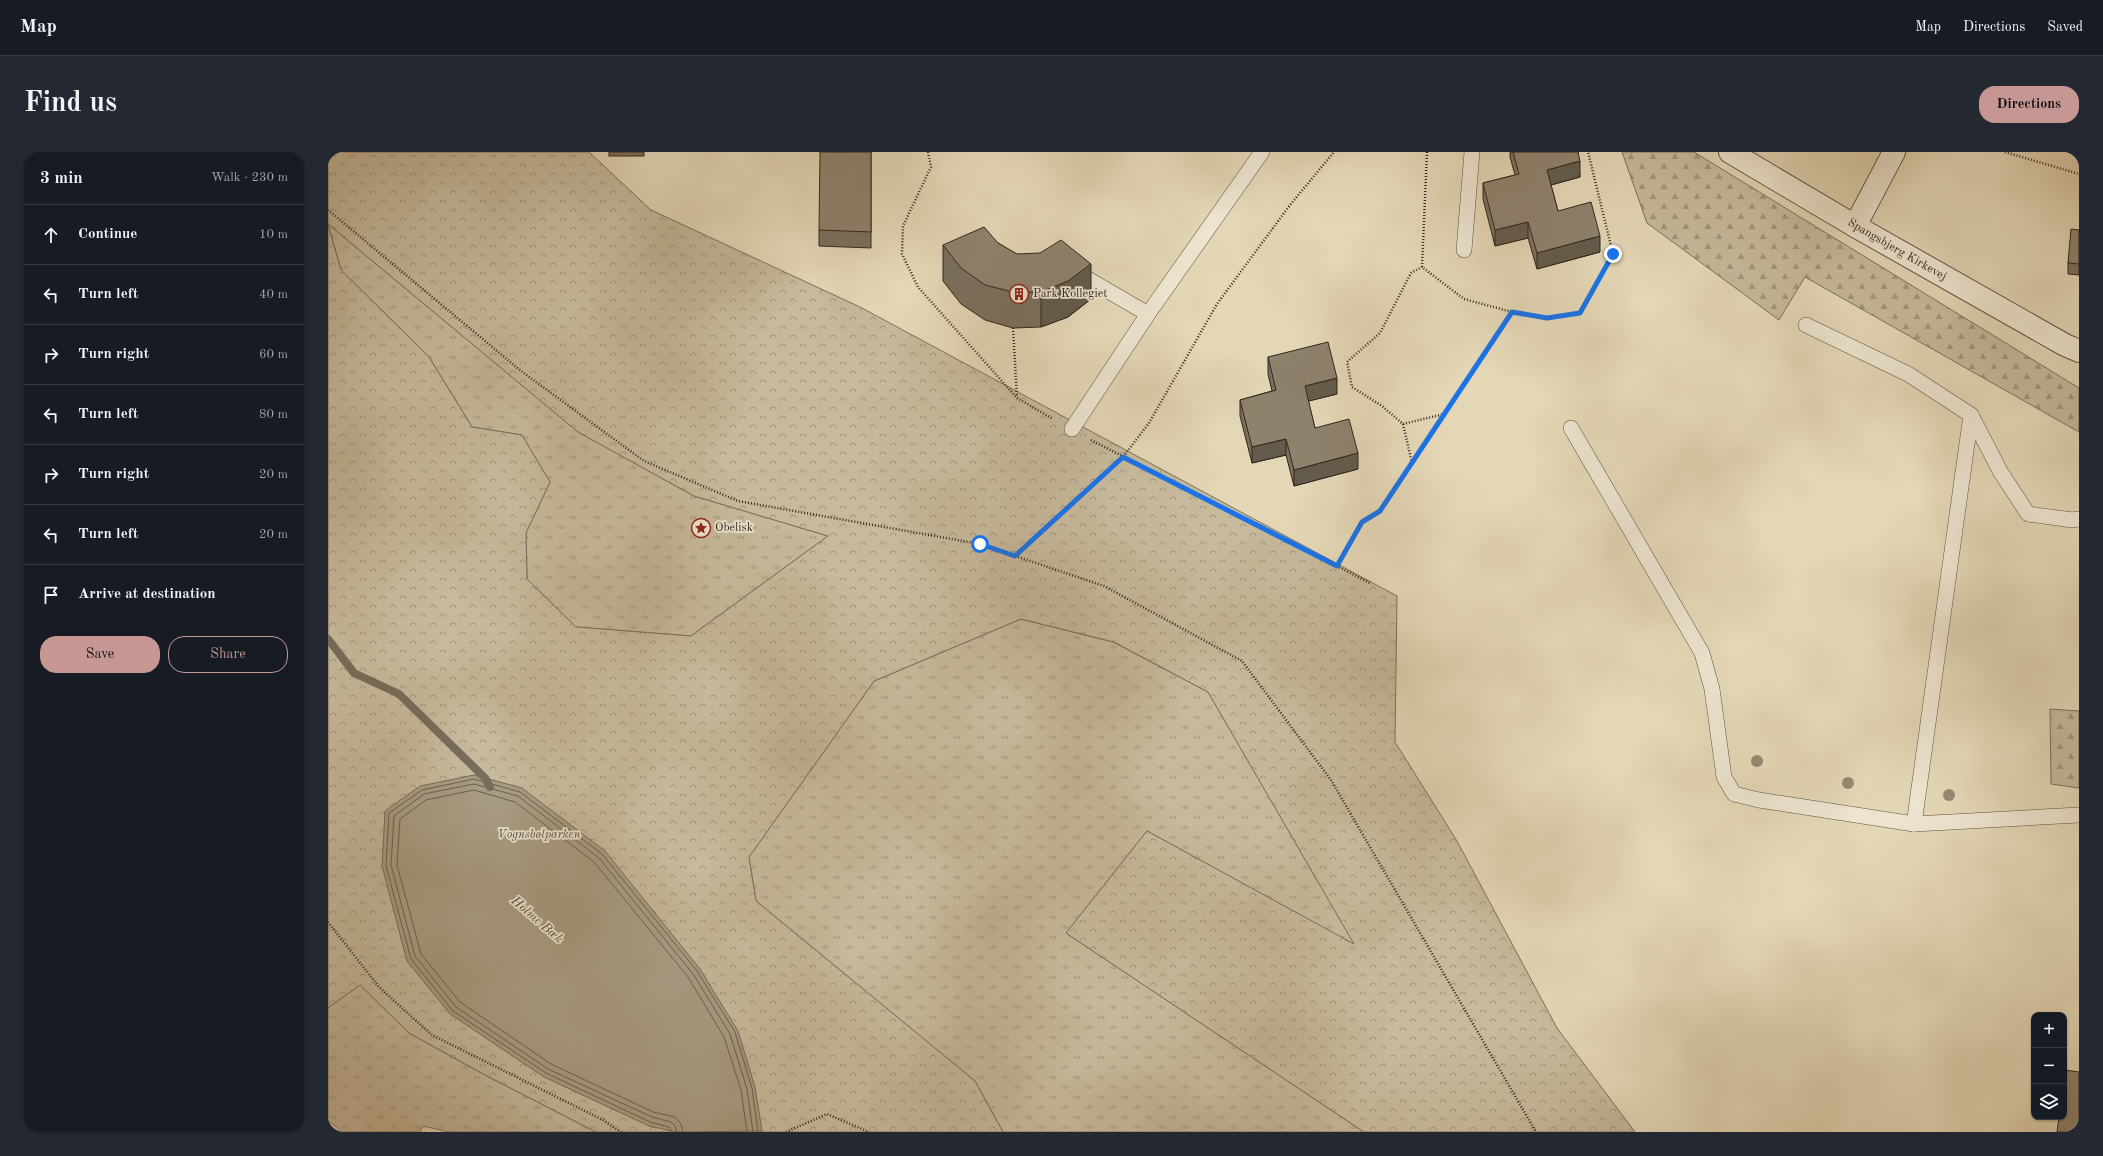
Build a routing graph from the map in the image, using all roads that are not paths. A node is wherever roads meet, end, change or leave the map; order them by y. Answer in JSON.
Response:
{"nodes":[{"id":1,"x":1262,"y":152,"type":"edge"},
{"id":2,"x":1472,"y":152,"type":"edge"},
{"id":3,"x":1730,"y":152,"type":"edge"},
{"id":4,"x":1894,"y":152,"type":"edge"},
{"id":5,"x":1855,"y":226,"type":"junction"},
{"id":6,"x":1464,"y":250,"type":"dead end"},
{"id":7,"x":1064,"y":266,"type":"edge"},
{"id":8,"x":1148,"y":314,"type":"junction"},
{"id":9,"x":1806,"y":325,"type":"dead end"},
{"id":10,"x":2074,"y":351,"type":"edge"},
{"id":11,"x":1971,"y":415,"type":"junction"},
{"id":12,"x":1571,"y":428,"type":"dead end"},
{"id":13,"x":1072,"y":429,"type":"road end"},
{"id":14,"x":2079,"y":519,"type":"edge"},
{"id":15,"x":2079,"y":815,"type":"edge"},
{"id":16,"x":1914,"y":824,"type":"junction"}],
"edges":[{"from":1,"to":8,"type":"lane"},
{"from":2,"to":6,"type":"lane"},
{"from":3,"to":5,"type":"street","name":"Spangsbjerg Kirkevej"},
{"from":4,"to":5,"type":"street"},
{"from":5,"to":10,"type":"street","name":"Spangsbjerg Kirkevej"},
{"from":7,"to":8,"type":"lane"},
{"from":8,"to":13,"type":"lane"},
{"from":9,"to":11,"type":"lane"},
{"from":11,"to":14,"type":"lane"},
{"from":11,"to":16,"type":"lane"},
{"from":12,"to":16,"type":"lane"},
{"from":15,"to":16,"type":"lane"}]}
